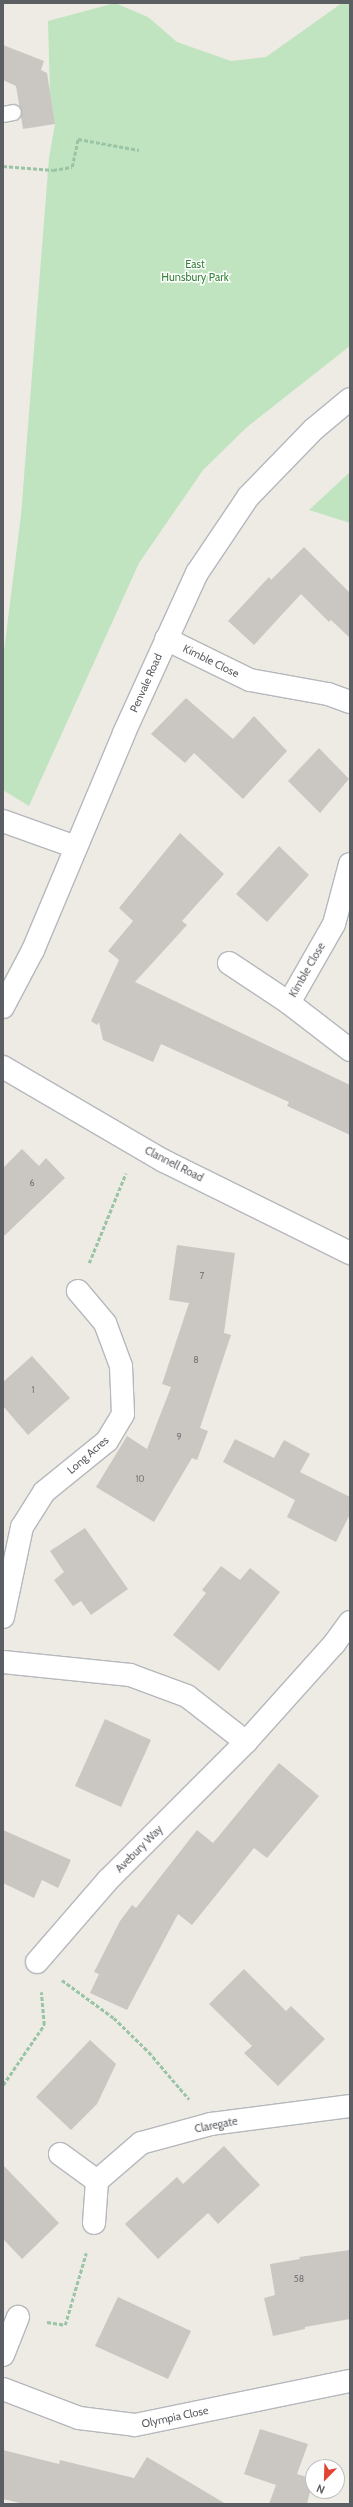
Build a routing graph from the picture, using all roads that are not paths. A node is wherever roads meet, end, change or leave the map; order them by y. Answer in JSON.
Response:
{"nodes":[{"id":1,"x":350,"y":399,"type":"edge"},
{"id":2,"x":166,"y":639,"type":"junction"},
{"id":3,"x":350,"y":702,"type":"edge"},
{"id":4,"x":3,"y":821,"type":"edge"},
{"id":5,"x":76,"y":847,"type":"junction"},
{"id":6,"x":350,"y":864,"type":"edge"},
{"id":7,"x":229,"y":963,"type":"dead end"},
{"id":8,"x":289,"y":1003,"type":"junction"},
{"id":9,"x":3,"y":1007,"type":"edge"},
{"id":10,"x":350,"y":1050,"type":"edge"},
{"id":11,"x":3,"y":1067,"type":"edge"},
{"id":12,"x":350,"y":1253,"type":"edge"},
{"id":13,"x":78,"y":1291,"type":"road end"},
{"id":14,"x":3,"y":1617,"type":"edge"},
{"id":15,"x":350,"y":1622,"type":"edge"},
{"id":16,"x":3,"y":1662,"type":"edge"},
{"id":17,"x":246,"y":1742,"type":"junction"},
{"id":18,"x":37,"y":1962,"type":"road end"},
{"id":19,"x":350,"y":2106,"type":"edge"},
{"id":20,"x":60,"y":2154,"type":"dead end"},
{"id":21,"x":97,"y":2181,"type":"junction"},
{"id":22,"x":94,"y":2223,"type":"road end"},
{"id":23,"x":18,"y":2316,"type":"road end"},
{"id":24,"x":3,"y":2355,"type":"edge"},
{"id":25,"x":350,"y":2381,"type":"edge"},
{"id":26,"x":3,"y":2389,"type":"edge"}],
"edges":[{"from":1,"to":2,"type":"street","name":"Penvale Road"},
{"from":2,"to":3,"type":"street","name":"Kimble Close"},
{"from":2,"to":5,"type":"street","name":"Penvale Road"},
{"from":4,"to":5,"type":"street"},
{"from":5,"to":9,"type":"street","name":"Penvale Road"},
{"from":6,"to":8,"type":"street","name":"Kimble Close"},
{"from":7,"to":8,"type":"street"},
{"from":8,"to":10,"type":"street","name":"Kimble Close"},
{"from":11,"to":12,"type":"street","name":"Clannell Road"},
{"from":13,"to":14,"type":"street","name":"Long Acres"},
{"from":15,"to":17,"type":"street","name":"Avebury Way"},
{"from":16,"to":17,"type":"street"},
{"from":17,"to":18,"type":"street","name":"Avebury Way"},
{"from":19,"to":21,"type":"street","name":"Claregate"},
{"from":20,"to":21,"type":"street"},
{"from":21,"to":22,"type":"street"},
{"from":23,"to":24,"type":"street"},
{"from":25,"to":26,"type":"street","name":"Olympia Close"}]}
